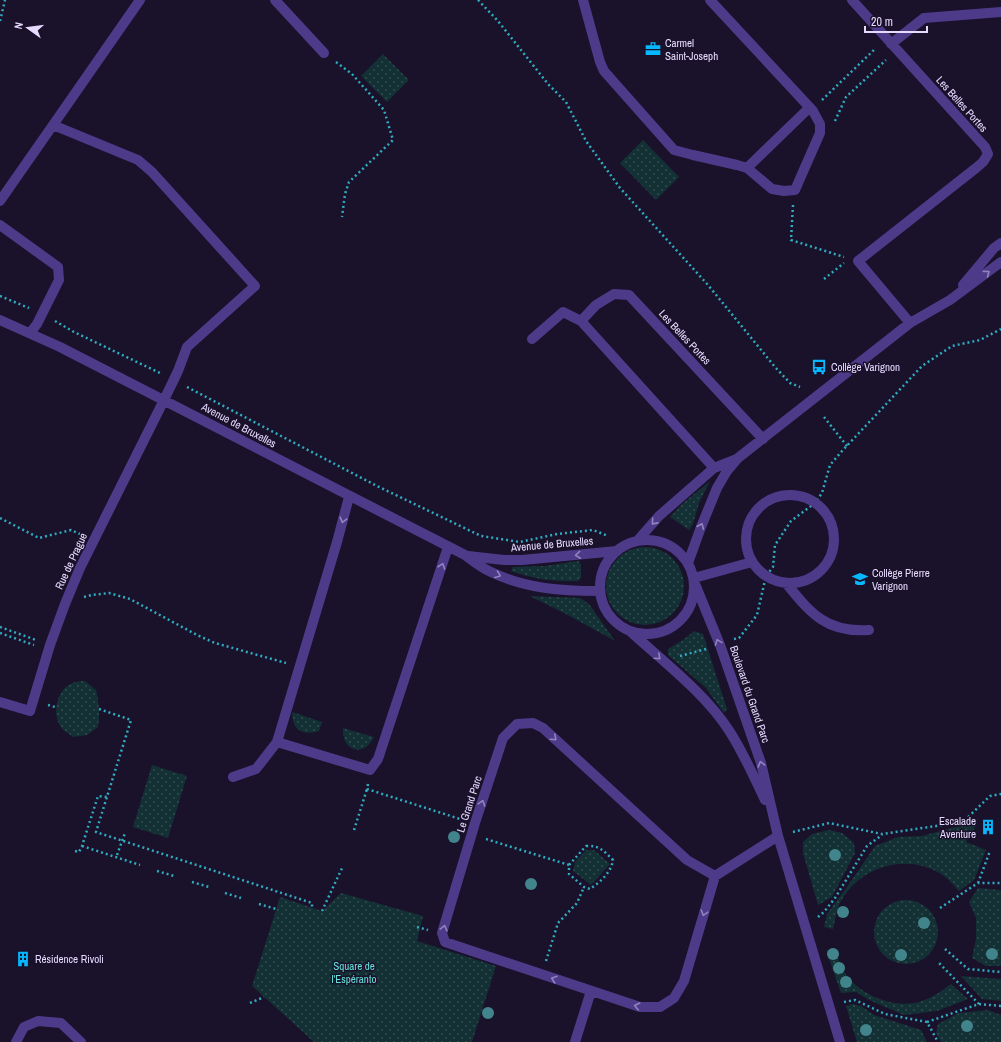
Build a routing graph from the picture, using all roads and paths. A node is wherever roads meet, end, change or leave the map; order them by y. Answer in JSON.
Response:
{"nodes":[{"id":1,"x":5,"y":0,"type":"edge"},
{"id":2,"x":140,"y":0,"type":"edge"},
{"id":3,"x":274,"y":0,"type":"edge"},
{"id":4,"x":478,"y":0,"type":"edge"},
{"id":5,"x":583,"y":0,"type":"edge"},
{"id":6,"x":711,"y":0,"type":"edge"},
{"id":7,"x":852,"y":0,"type":"edge"},
{"id":8,"x":1001,"y":12,"type":"edge"},
{"id":9,"x":0,"y":21,"type":"edge"},
{"id":10,"x":891,"y":44,"type":"junction"},
{"id":11,"x":324,"y":53,"type":"joint"},
{"id":12,"x":811,"y":110,"type":"junction"},
{"id":13,"x":53,"y":125,"type":"junction"},
{"id":14,"x":820,"y":133,"type":"junction"},
{"id":15,"x":747,"y":168,"type":"junction"},
{"id":16,"x":795,"y":190,"type":"junction"},
{"id":17,"x":0,"y":201,"type":"edge"},
{"id":18,"x":342,"y":216,"type":"dead end"},
{"id":19,"x":0,"y":225,"type":"edge"},
{"id":20,"x":1001,"y":243,"type":"edge"},
{"id":21,"x":1001,"y":262,"type":"edge"},
{"id":22,"x":824,"y":279,"type":"dead end"},
{"id":23,"x":0,"y":296,"type":"edge"},
{"id":24,"x":950,"y":300,"type":"junction"},
{"id":25,"x":42,"y":313,"type":"junction"},
{"id":26,"x":0,"y":320,"type":"edge"},
{"id":27,"x":580,"y":321,"type":"junction"},
{"id":28,"x":910,"y":323,"type":"junction"},
{"id":29,"x":1001,"y":329,"type":"edge"},
{"id":30,"x":30,"y":333,"type":"junction"},
{"id":31,"x":532,"y":339,"type":"dead end"},
{"id":32,"x":174,"y":380,"type":"junction"},
{"id":33,"x":800,"y":387,"type":"dead end"},
{"id":34,"x":164,"y":400,"type":"junction"},
{"id":35,"x":824,"y":417,"type":"dead end"},
{"id":36,"x":763,"y":439,"type":"junction"},
{"id":37,"x":847,"y":446,"type":"junction"},
{"id":38,"x":738,"y":458,"type":"junction"},
{"id":39,"x":714,"y":468,"type":"junction"},
{"id":40,"x":349,"y":496,"type":"junction"},
{"id":41,"x":815,"y":503,"type":"junction"},
{"id":42,"x":0,"y":518,"type":"edge"},
{"id":43,"x":94,"y":540,"type":"junction"},
{"id":44,"x":633,"y":542,"type":"junction"},
{"id":45,"x":448,"y":547,"type":"junction"},
{"id":46,"x":617,"y":551,"type":"junction"},
{"id":47,"x":464,"y":555,"type":"junction"},
{"id":48,"x":752,"y":562,"type":"junction"},
{"id":49,"x":688,"y":563,"type":"junction"},
{"id":50,"x":766,"y":576,"type":"junction"},
{"id":51,"x":694,"y":581,"type":"junction"},
{"id":52,"x":786,"y":583,"type":"junction"},
{"id":53,"x":600,"y":591,"type":"junction"},
{"id":54,"x":65,"y":604,"type":"junction"},
{"id":55,"x":0,"y":627,"type":"edge"},
{"id":56,"x":869,"y":630,"type":"dead end"},
{"id":57,"x":630,"y":631,"type":"junction"},
{"id":58,"x":0,"y":633,"type":"edge"},
{"id":59,"x":734,"y":639,"type":"dead end"},
{"id":60,"x":50,"y":645,"type":"junction"},
{"id":61,"x":707,"y":648,"type":"dead end"},
{"id":62,"x":677,"y":657,"type":"dead end"},
{"id":63,"x":300,"y":667,"type":"junction"},
{"id":64,"x":0,"y":702,"type":"edge"},
{"id":65,"x":99,"y":709,"type":"dead end"},
{"id":66,"x":277,"y":742,"type":"junction"},
{"id":67,"x":370,"y":770,"type":"junction"},
{"id":68,"x":233,"y":777,"type":"dead end"},
{"id":69,"x":367,"y":789,"type":"junction"},
{"id":70,"x":1001,"y":794,"type":"edge"},
{"id":71,"x":107,"y":797,"type":"junction"},
{"id":72,"x":772,"y":816,"type":"junction"},
{"id":73,"x":475,"y":823,"type":"junction"},
{"id":74,"x":354,"y":830,"type":"dead end"},
{"id":75,"x":124,"y":833,"type":"dead end"},
{"id":76,"x":882,"y":834,"type":"junction"},
{"id":77,"x":472,"y":835,"type":"junction"},
{"id":78,"x":778,"y":836,"type":"junction"},
{"id":79,"x":122,"y":841,"type":"junction"},
{"id":80,"x":82,"y":846,"type":"junction"},
{"id":81,"x":75,"y":851,"type":"dead end"},
{"id":82,"x":990,"y":851,"type":"dead end"},
{"id":83,"x":117,"y":855,"type":"dead end"},
{"id":84,"x":569,"y":865,"type":"junction"},
{"id":85,"x":140,"y":866,"type":"dead end"},
{"id":86,"x":343,"y":866,"type":"dead end"},
{"id":87,"x":157,"y":871,"type":"dead end"},
{"id":88,"x":174,"y":876,"type":"dead end"},
{"id":89,"x":715,"y":876,"type":"junction"},
{"id":90,"x":192,"y":882,"type":"dead end"},
{"id":91,"x":978,"y":883,"type":"junction"},
{"id":92,"x":1001,"y":883,"type":"edge"},
{"id":93,"x":209,"y":887,"type":"dead end"},
{"id":94,"x":584,"y":887,"type":"junction"},
{"id":95,"x":225,"y":893,"type":"dead end"},
{"id":96,"x":241,"y":898,"type":"dead end"},
{"id":97,"x":259,"y":904,"type":"dead end"},
{"id":98,"x":312,"y":908,"type":"dead end"},
{"id":99,"x":940,"y":908,"type":"dead end"},
{"id":100,"x":276,"y":909,"type":"dead end"},
{"id":101,"x":322,"y":911,"type":"dead end"},
{"id":102,"x":817,"y":918,"type":"dead end"},
{"id":103,"x":946,"y":949,"type":"dead end"},
{"id":104,"x":938,"y":962,"type":"dead end"},
{"id":105,"x":1001,"y":972,"type":"edge"},
{"id":106,"x":542,"y":975,"type":"junction"},
{"id":107,"x":591,"y":991,"type":"junction"},
{"id":108,"x":264,"y":997,"type":"dead end"},
{"id":109,"x":842,"y":1002,"type":"dead end"},
{"id":110,"x":250,"y":1003,"type":"dead end"},
{"id":111,"x":978,"y":1004,"type":"junction"},
{"id":112,"x":1001,"y":1006,"type":"edge"},
{"id":113,"x":926,"y":1022,"type":"junction"},
{"id":114,"x":16,"y":1042,"type":"edge"},
{"id":115,"x":81,"y":1042,"type":"edge"},
{"id":116,"x":575,"y":1042,"type":"edge"},
{"id":117,"x":840,"y":1042,"type":"edge"},
{"id":118,"x":938,"y":1042,"type":"edge"}],
"edges":[{"from":1,"to":9,"type":"path"},
{"from":2,"to":13,"type":"street"},
{"from":3,"to":11,"type":"street"},
{"from":4,"to":33,"type":"path"},
{"from":5,"to":15,"type":"street"},
{"from":6,"to":12,"type":"street"},
{"from":7,"to":10,"type":"street","name":"Les Belles Portes"},
{"from":8,"to":10,"type":"street"},
{"from":10,"to":12,"type":"path"},
{"from":10,"to":14,"type":"path"},
{"from":10,"to":28,"type":"street","name":"Les Belles Portes"},
{"from":11,"to":18,"type":"path"},
{"from":12,"to":14,"type":"street"},
{"from":12,"to":15,"type":"street"},
{"from":13,"to":17,"type":"street"},
{"from":13,"to":32,"type":"street","name":"Rue de Prague"},
{"from":14,"to":16,"type":"street"},
{"from":15,"to":16,"type":"street"},
{"from":16,"to":22,"type":"path"},
{"from":19,"to":25,"type":"street"},
{"from":20,"to":24,"type":"street"},
{"from":24,"to":21,"type":"street","one_way":true},
{"from":23,"to":25,"type":"path","name":"Avenue de Bruxelles"},
{"from":24,"to":28,"type":"street"},
{"from":25,"to":30,"type":"street"},
{"from":25,"to":32,"type":"path","name":"Avenue de Bruxelles"},
{"from":26,"to":30,"type":"street","name":"Avenue de Bruxelles"},
{"from":27,"to":31,"type":"street"},
{"from":27,"to":36,"type":"street","name":"Les Belles Portes"},
{"from":27,"to":39,"type":"street"},
{"from":28,"to":36,"type":"street"},
{"from":29,"to":37,"type":"path"},
{"from":30,"to":34,"type":"street","name":"Avenue de Bruxelles"},
{"from":32,"to":34,"type":"street","name":"Rue de Prague"},
{"from":32,"to":44,"type":"path","name":"Avenue de Bruxelles"},
{"from":34,"to":40,"type":"street","name":"Avenue de Bruxelles"},
{"from":34,"to":43,"type":"street","name":"Rue de Prague"},
{"from":35,"to":37,"type":"path"},
{"from":36,"to":38,"type":"street"},
{"from":37,"to":41,"type":"path"},
{"from":38,"to":39,"type":"street"},
{"from":49,"to":38,"type":"street","one_way":true},
{"from":39,"to":44,"type":"street","one_way":true},
{"from":40,"to":45,"type":"street","name":"Avenue de Bruxelles"},
{"from":40,"to":63,"type":"street","one_way":true},
{"from":41,"to":48,"type":"street"},
{"from":41,"to":50,"type":"path"},
{"from":41,"to":52,"type":"street"},
{"from":42,"to":43,"type":"path"},
{"from":43,"to":54,"type":"street","name":"Rue de Prague"},
{"from":44,"to":46,"type":"street"},
{"from":44,"to":49,"type":"street"},
{"from":45,"to":47,"type":"street","name":"Avenue de Bruxelles"},
{"from":67,"to":45,"type":"street","one_way":true},
{"from":46,"to":47,"type":"street","name":"Avenue de Bruxelles","one_way":true},
{"from":46,"to":53,"type":"street"},
{"from":47,"to":53,"type":"street","name":"Avenue de Bruxelles","one_way":true},
{"from":48,"to":50,"type":"street"},
{"from":48,"to":51,"type":"street"},
{"from":49,"to":51,"type":"street"},
{"from":50,"to":52,"type":"street"},
{"from":50,"to":59,"type":"path"},
{"from":51,"to":57,"type":"street"},
{"from":72,"to":51,"type":"street","name":"Boulevard du Grand Parc","one_way":true},
{"from":52,"to":56,"type":"street"},
{"from":53,"to":57,"type":"street"},
{"from":54,"to":60,"type":"street","name":"Rue de Prague"},
{"from":54,"to":63,"type":"path"},
{"from":55,"to":60,"type":"path"},
{"from":57,"to":72,"type":"street","name":"Boulevard du Grand Parc","one_way":true},
{"from":58,"to":60,"type":"path"},
{"from":60,"to":64,"type":"street","name":"Rue de Prague"},
{"from":61,"to":62,"type":"path"},
{"from":63,"to":66,"type":"street"},
{"from":65,"to":71,"type":"path"},
{"from":66,"to":67,"type":"street"},
{"from":66,"to":68,"type":"street"},
{"from":67,"to":69,"type":"path"},
{"from":69,"to":73,"type":"path"},
{"from":69,"to":74,"type":"path"},
{"from":70,"to":76,"type":"path"},
{"from":71,"to":79,"type":"path"},
{"from":71,"to":80,"type":"path"},
{"from":72,"to":78,"type":"street","name":"Boulevard du Grand Parc"},
{"from":73,"to":77,"type":"street","name":"Le Grand Parc"},
{"from":73,"to":89,"type":"street","name":"Le Grand Parc","one_way":true},
{"from":75,"to":79,"type":"path"},
{"from":76,"to":78,"type":"path"},
{"from":76,"to":102,"type":"path"},
{"from":77,"to":84,"type":"path"},
{"from":106,"to":77,"type":"street","name":"Le Grand Parc","one_way":true},
{"from":78,"to":89,"type":"street"},
{"from":78,"to":117,"type":"street","name":"Boulevard du Grand Parc"},
{"from":79,"to":83,"type":"path"},
{"from":79,"to":98,"type":"path"},
{"from":80,"to":81,"type":"path"},
{"from":80,"to":85,"type":"path"},
{"from":82,"to":91,"type":"path"},
{"from":84,"to":94,"type":"path"},
{"from":84,"to":94,"type":"path"},
{"from":86,"to":101,"type":"path"},
{"from":87,"to":88,"type":"path"},
{"from":89,"to":107,"type":"street","name":"Le Grand Parc","one_way":true},
{"from":90,"to":93,"type":"path"},
{"from":91,"to":92,"type":"path"},
{"from":91,"to":99,"type":"path"},
{"from":94,"to":106,"type":"path"},
{"from":95,"to":96,"type":"path"},
{"from":97,"to":100,"type":"path"},
{"from":103,"to":105,"type":"path"},
{"from":104,"to":111,"type":"path"},
{"from":107,"to":106,"type":"street","name":"Le Grand Parc","one_way":true},
{"from":107,"to":116,"type":"street"},
{"from":108,"to":110,"type":"path"},
{"from":109,"to":113,"type":"path"},
{"from":111,"to":112,"type":"path"},
{"from":111,"to":113,"type":"path"},
{"from":113,"to":118,"type":"path"},
{"from":114,"to":115,"type":"street"}]}
